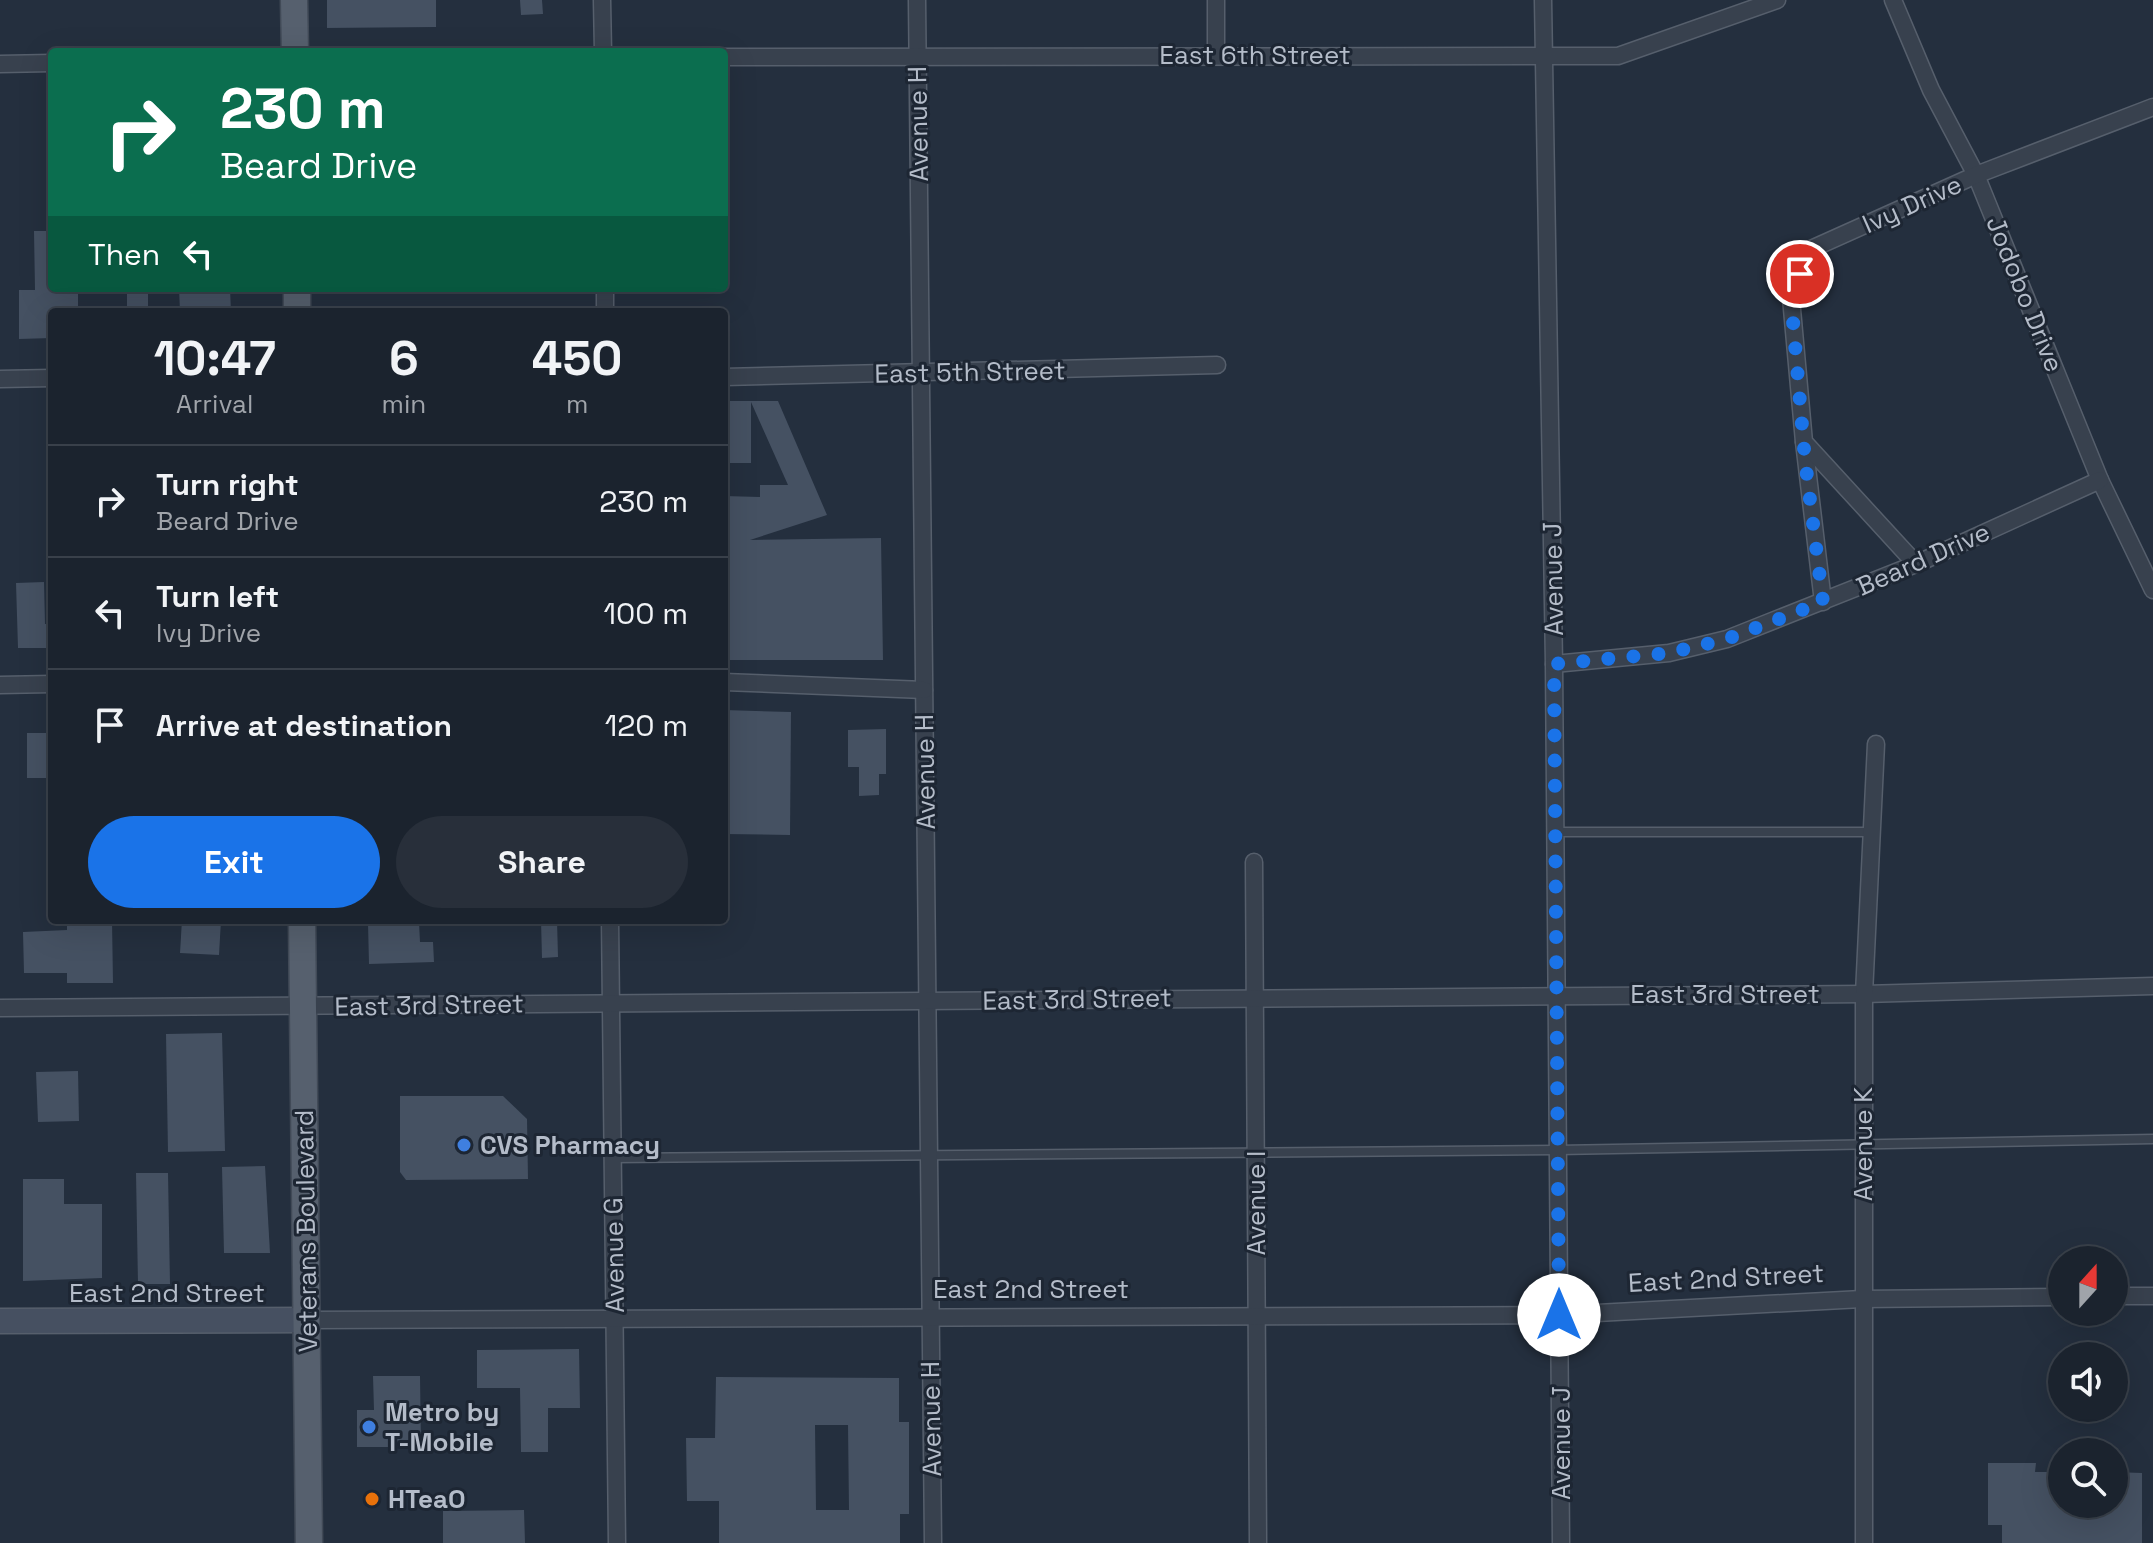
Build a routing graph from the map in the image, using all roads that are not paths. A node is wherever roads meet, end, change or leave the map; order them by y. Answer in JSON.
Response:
{"nodes":[{"id":1,"x":294,"y":0,"type":"edge"},
{"id":2,"x":602,"y":0,"type":"edge"},
{"id":3,"x":917,"y":0,"type":"edge"},
{"id":4,"x":1216,"y":0,"type":"edge"},
{"id":5,"x":1543,"y":0,"type":"edge"},
{"id":6,"x":1777,"y":0,"type":"edge"},
{"id":7,"x":1893,"y":0,"type":"edge"},
{"id":8,"x":295,"y":48,"type":"edge"},
{"id":9,"x":603,"y":48,"type":"edge"},
{"id":10,"x":1216,"y":55,"type":"junction"},
{"id":11,"x":917,"y":56,"type":"junction"},
{"id":12,"x":728,"y":57,"type":"edge"},
{"id":13,"x":1543,"y":57,"type":"junction"},
{"id":14,"x":48,"y":63,"type":"edge"},
{"id":15,"x":0,"y":64,"type":"edge"},
{"id":16,"x":2153,"y":107,"type":"edge"},
{"id":17,"x":1976,"y":175,"type":"junction"},
{"id":18,"x":1217,"y":365,"type":"dead end"},
{"id":19,"x":921,"y":375,"type":"junction"},
{"id":20,"x":728,"y":377,"type":"edge"},
{"id":21,"x":48,"y":378,"type":"edge"},
{"id":22,"x":0,"y":379,"type":"edge"},
{"id":23,"x":1804,"y":442,"type":"junction"},
{"id":24,"x":2100,"y":480,"type":"junction"},
{"id":25,"x":1916,"y":564,"type":"junction"},
{"id":26,"x":2153,"y":590,"type":"edge"},
{"id":27,"x":1823,"y":602,"type":"junction"},
{"id":28,"x":1554,"y":664,"type":"junction"},
{"id":29,"x":728,"y":682,"type":"edge"},
{"id":30,"x":48,"y":684,"type":"edge"},
{"id":31,"x":0,"y":685,"type":"edge"},
{"id":32,"x":924,"y":690,"type":"junction"},
{"id":33,"x":1876,"y":744,"type":"dead end"},
{"id":34,"x":1555,"y":832,"type":"junction"},
{"id":35,"x":1872,"y":832,"type":"junction"},
{"id":36,"x":1254,"y":862,"type":"dead end"},
{"id":37,"x":302,"y":924,"type":"edge"},
{"id":38,"x":610,"y":924,"type":"edge"},
{"id":39,"x":2153,"y":986,"type":"edge"},
{"id":40,"x":1864,"y":994,"type":"junction"},
{"id":41,"x":1557,"y":995,"type":"junction"},
{"id":42,"x":1255,"y":998,"type":"junction"},
{"id":43,"x":927,"y":1001,"type":"junction"},
{"id":44,"x":612,"y":1003,"type":"junction"},
{"id":45,"x":304,"y":1006,"type":"junction"},
{"id":46,"x":0,"y":1008,"type":"edge"},
{"id":47,"x":2153,"y":1139,"type":"edge"},
{"id":48,"x":1863,"y":1146,"type":"junction"},
{"id":49,"x":1558,"y":1150,"type":"junction"},
{"id":50,"x":1256,"y":1151,"type":"junction"},
{"id":51,"x":929,"y":1155,"type":"junction"},
{"id":52,"x":613,"y":1158,"type":"junction"},
{"id":53,"x":2128,"y":1296,"type":"edge"},
{"id":54,"x":2153,"y":1296,"type":"edge"},
{"id":55,"x":2048,"y":1297,"type":"edge"},
{"id":56,"x":1862,"y":1299,"type":"junction"},
{"id":57,"x":1559,"y":1315,"type":"junction"},
{"id":58,"x":1257,"y":1316,"type":"junction"},
{"id":59,"x":930,"y":1317,"type":"junction"},
{"id":60,"x":615,"y":1319,"type":"junction"},
{"id":61,"x":307,"y":1320,"type":"junction"},
{"id":62,"x":0,"y":1321,"type":"edge"},
{"id":63,"x":309,"y":1543,"type":"edge"},
{"id":64,"x":617,"y":1543,"type":"edge"},
{"id":65,"x":933,"y":1543,"type":"edge"},
{"id":66,"x":1258,"y":1543,"type":"edge"},
{"id":67,"x":1561,"y":1543,"type":"edge"},
{"id":68,"x":1864,"y":1543,"type":"edge"}],
"edges":[{"from":1,"to":8,"type":"main road"},
{"from":2,"to":9,"type":"street"},
{"from":3,"to":11,"type":"street","name":"Avenue H"},
{"from":4,"to":10,"type":"street"},
{"from":5,"to":13,"type":"street","name":"Avenue J"},
{"from":6,"to":13,"type":"street","name":"East 6th Street"},
{"from":7,"to":17,"type":"street","name":"Jodobo Drive"},
{"from":10,"to":11,"type":"street","name":"East 6th Street"},
{"from":10,"to":13,"type":"street","name":"East 6th Street"},
{"from":11,"to":12,"type":"street","name":"East 6th Street"},
{"from":11,"to":19,"type":"street","name":"Avenue H"},
{"from":13,"to":28,"type":"street","name":"Avenue J"},
{"from":14,"to":15,"type":"street"},
{"from":16,"to":17,"type":"street","name":"Ivy Drive"},
{"from":17,"to":23,"type":"street","name":"Ivy Drive"},
{"from":17,"to":24,"type":"street","name":"Jodobo Drive"},
{"from":18,"to":19,"type":"street","name":"East 5th Street"},
{"from":19,"to":20,"type":"street","name":"East 5th Street"},
{"from":19,"to":32,"type":"street","name":"Avenue H"},
{"from":21,"to":22,"type":"street"},
{"from":23,"to":25,"type":"street"},
{"from":23,"to":27,"type":"street","name":"Ivy Drive"},
{"from":24,"to":25,"type":"street","name":"Beard Drive"},
{"from":24,"to":26,"type":"street","name":"Jodobo Drive"},
{"from":25,"to":27,"type":"street","name":"Beard Drive"},
{"from":27,"to":28,"type":"street","name":"Beard Drive"},
{"from":28,"to":34,"type":"street","name":"Avenue J"},
{"from":29,"to":32,"type":"street"},
{"from":30,"to":31,"type":"street"},
{"from":32,"to":43,"type":"street","name":"Avenue H"},
{"from":33,"to":35,"type":"street","name":"Avenue K"},
{"from":34,"to":35,"type":"lane"},
{"from":34,"to":41,"type":"street","name":"Avenue J"},
{"from":35,"to":40,"type":"street","name":"Avenue K"},
{"from":36,"to":42,"type":"street","name":"Avenue I"},
{"from":37,"to":45,"type":"main road","name":"Veterans Boulevard"},
{"from":38,"to":44,"type":"street","name":"Avenue G"},
{"from":39,"to":40,"type":"street","name":"East 3rd Street"},
{"from":40,"to":41,"type":"street","name":"East 3rd Street"},
{"from":40,"to":48,"type":"street","name":"Avenue K"},
{"from":41,"to":42,"type":"street","name":"East 3rd Street"},
{"from":41,"to":49,"type":"street","name":"Avenue J"},
{"from":42,"to":43,"type":"street","name":"East 3rd Street"},
{"from":42,"to":50,"type":"street","name":"Avenue I"},
{"from":43,"to":44,"type":"street","name":"East 3rd Street"},
{"from":43,"to":51,"type":"street","name":"Avenue H"},
{"from":44,"to":45,"type":"street","name":"East 3rd Street"},
{"from":44,"to":52,"type":"street","name":"Avenue G"},
{"from":45,"to":46,"type":"street","name":"East 3rd Street"},
{"from":45,"to":61,"type":"main road","name":"Veterans Boulevard"},
{"from":47,"to":48,"type":"lane"},
{"from":48,"to":49,"type":"lane"},
{"from":48,"to":56,"type":"street","name":"Avenue K"},
{"from":49,"to":50,"type":"lane"},
{"from":49,"to":57,"type":"street","name":"Avenue J"},
{"from":50,"to":51,"type":"lane"},
{"from":50,"to":58,"type":"street","name":"Avenue I"},
{"from":51,"to":52,"type":"lane"},
{"from":51,"to":59,"type":"street","name":"Avenue H"},
{"from":52,"to":60,"type":"street","name":"Avenue G"},
{"from":53,"to":54,"type":"street"},
{"from":55,"to":56,"type":"street","name":"East 2nd Street"},
{"from":56,"to":57,"type":"street","name":"East 2nd Street"},
{"from":56,"to":68,"type":"street","name":"Avenue K"},
{"from":57,"to":58,"type":"street","name":"East 2nd Street"},
{"from":57,"to":67,"type":"street","name":"Avenue J"},
{"from":58,"to":59,"type":"street","name":"East 2nd Street"},
{"from":58,"to":66,"type":"street","name":"Avenue I"},
{"from":59,"to":60,"type":"street","name":"East 2nd Street"},
{"from":59,"to":65,"type":"street","name":"Avenue H"},
{"from":60,"to":61,"type":"street","name":"East 2nd Street"},
{"from":60,"to":64,"type":"street","name":"Avenue G"},
{"from":61,"to":62,"type":"street","name":"East 2nd Street"},
{"from":61,"to":63,"type":"main road","name":"Veterans Boulevard"}]}
